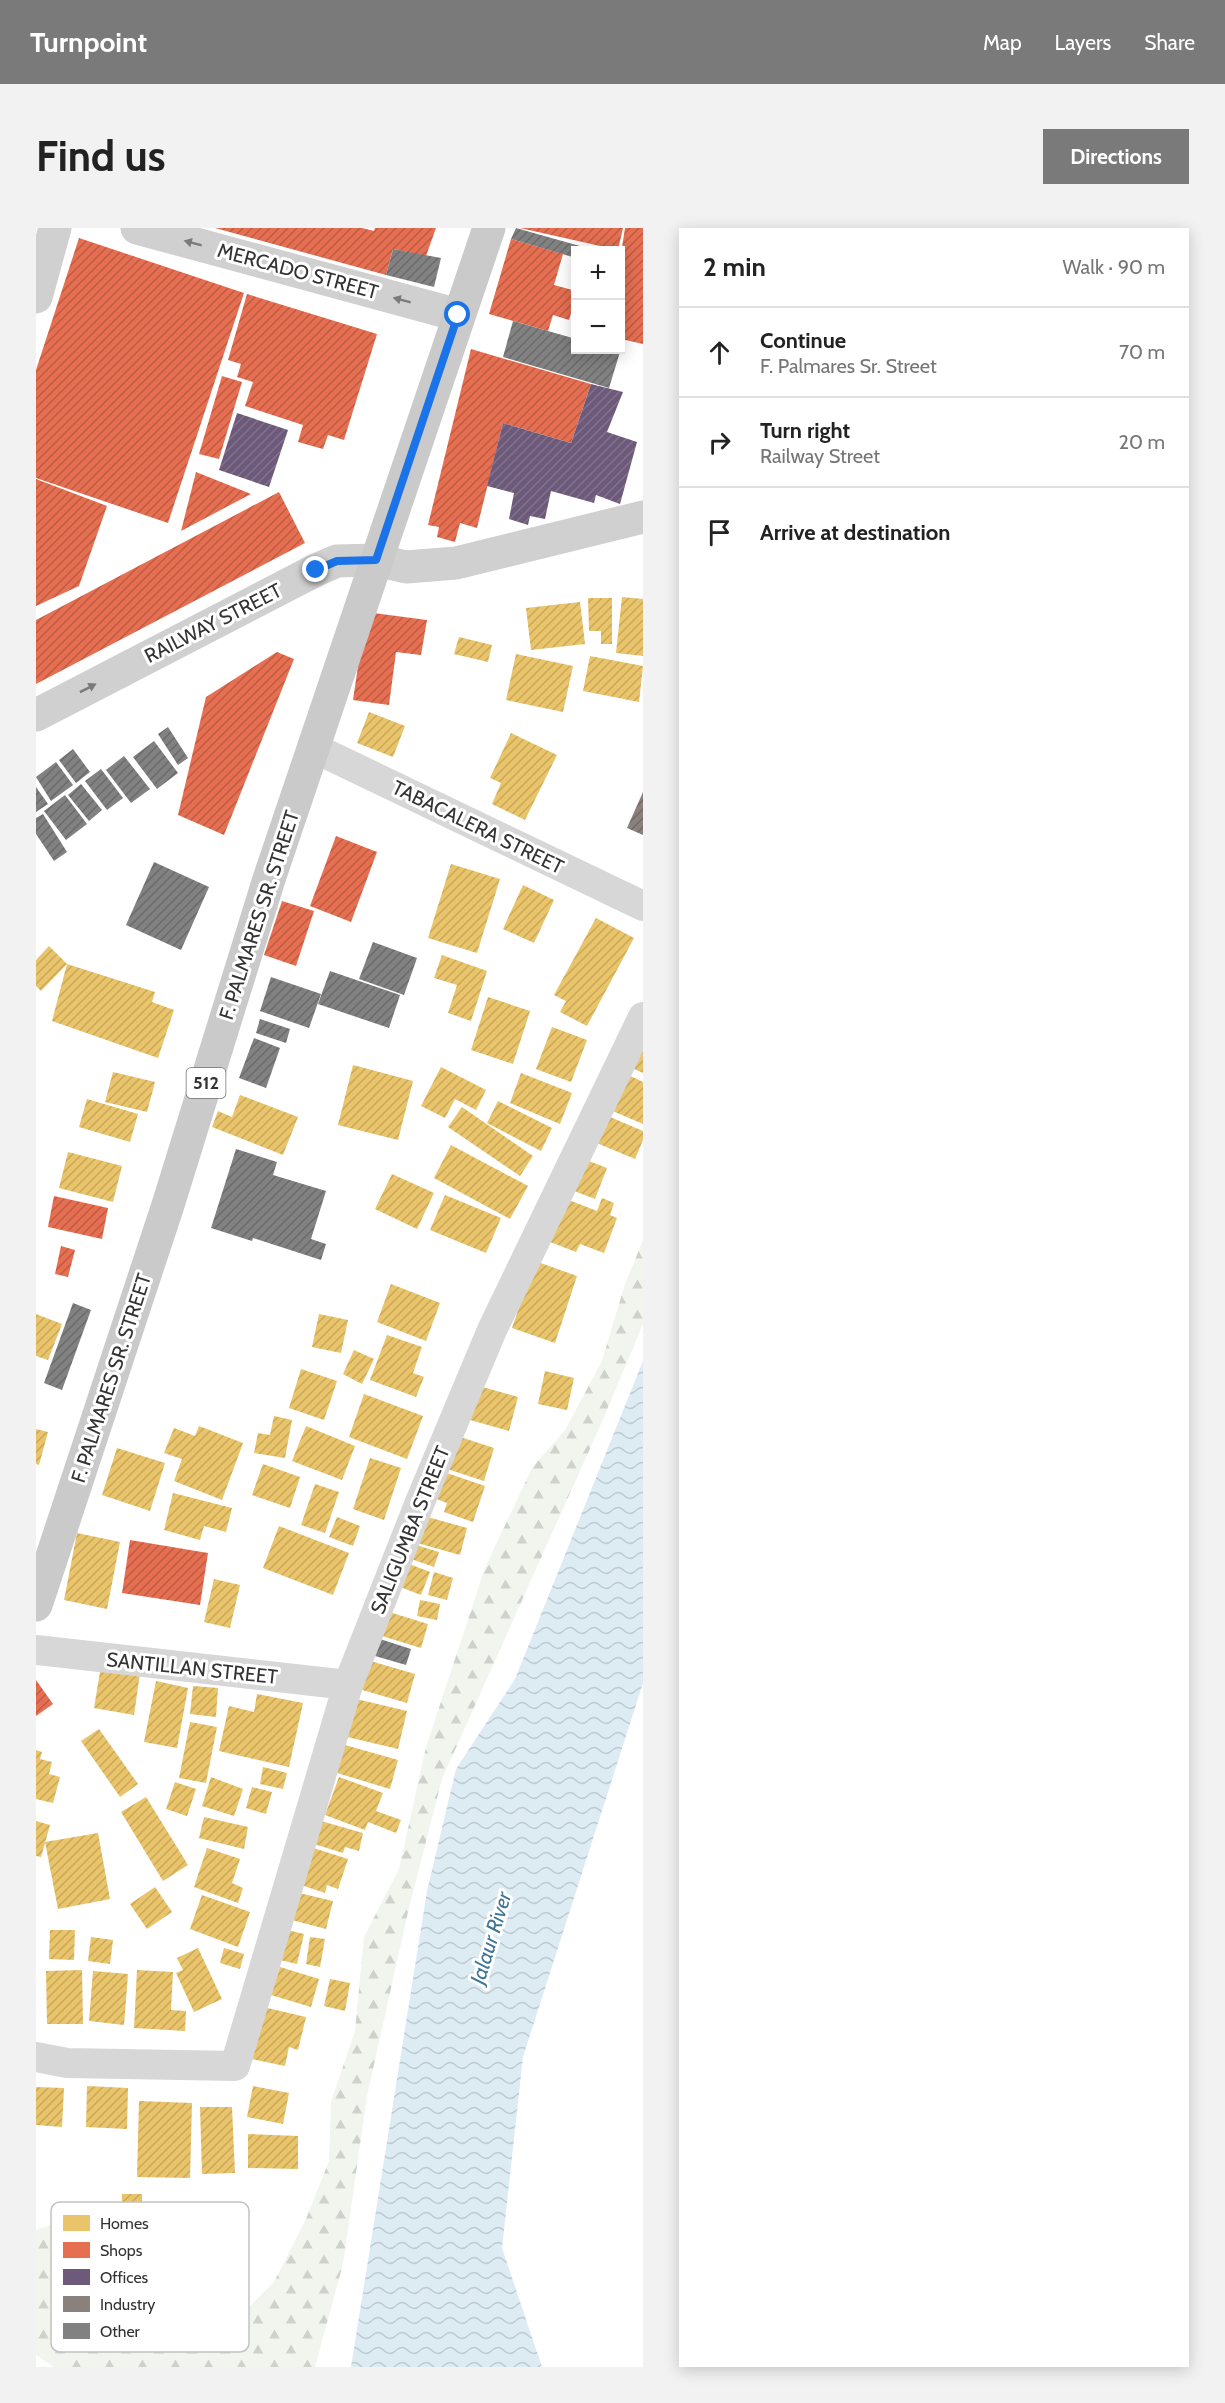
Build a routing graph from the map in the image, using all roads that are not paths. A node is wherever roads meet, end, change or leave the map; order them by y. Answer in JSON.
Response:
{"nodes":[{"id":1,"x":55,"y":228,"type":"edge"},
{"id":2,"x":137,"y":228,"type":"edge"},
{"id":3,"x":489,"y":228,"type":"edge"},
{"id":4,"x":36,"y":297,"type":"edge"},
{"id":5,"x":458,"y":315,"type":"junction"},
{"id":6,"x":643,"y":517,"type":"edge"},
{"id":7,"x":376,"y":560,"type":"junction"},
{"id":8,"x":36,"y":715,"type":"edge"},
{"id":9,"x":314,"y":748,"type":"junction"},
{"id":10,"x":643,"y":906,"type":"edge"},
{"id":11,"x":643,"y":1017,"type":"edge"},
{"id":12,"x":36,"y":1605,"type":"edge"},
{"id":13,"x":36,"y":1650,"type":"edge"},
{"id":14,"x":348,"y":1686,"type":"junction"},
{"id":15,"x":36,"y":2058,"type":"edge"}],
"edges":[{"from":1,"to":4,"type":"street"},
{"from":5,"to":2,"type":"street","name":"MERCADO STREET","one_way":true},
{"from":3,"to":5,"type":"main road","name":"F. PALMARES SR. STREET","number":"512"},
{"from":5,"to":7,"type":"main road","name":"F. PALMARES SR. STREET","number":"512"},
{"from":6,"to":7,"type":"street","name":"RAILWAY STREET"},
{"from":8,"to":7,"type":"street","name":"RAILWAY STREET","one_way":true},
{"from":7,"to":9,"type":"main road","name":"F. PALMARES SR. STREET","number":"512"},
{"from":9,"to":10,"type":"street","name":"TABACALERA STREET"},
{"from":9,"to":12,"type":"main road","name":"F. PALMARES SR. STREET","number":"512"},
{"from":11,"to":14,"type":"street","name":"SALIGUMBA STREET"},
{"from":13,"to":14,"type":"street","name":"SANTILLAN STREET"},
{"from":14,"to":15,"type":"street","name":"SALIGUMBA STREET"}]}
